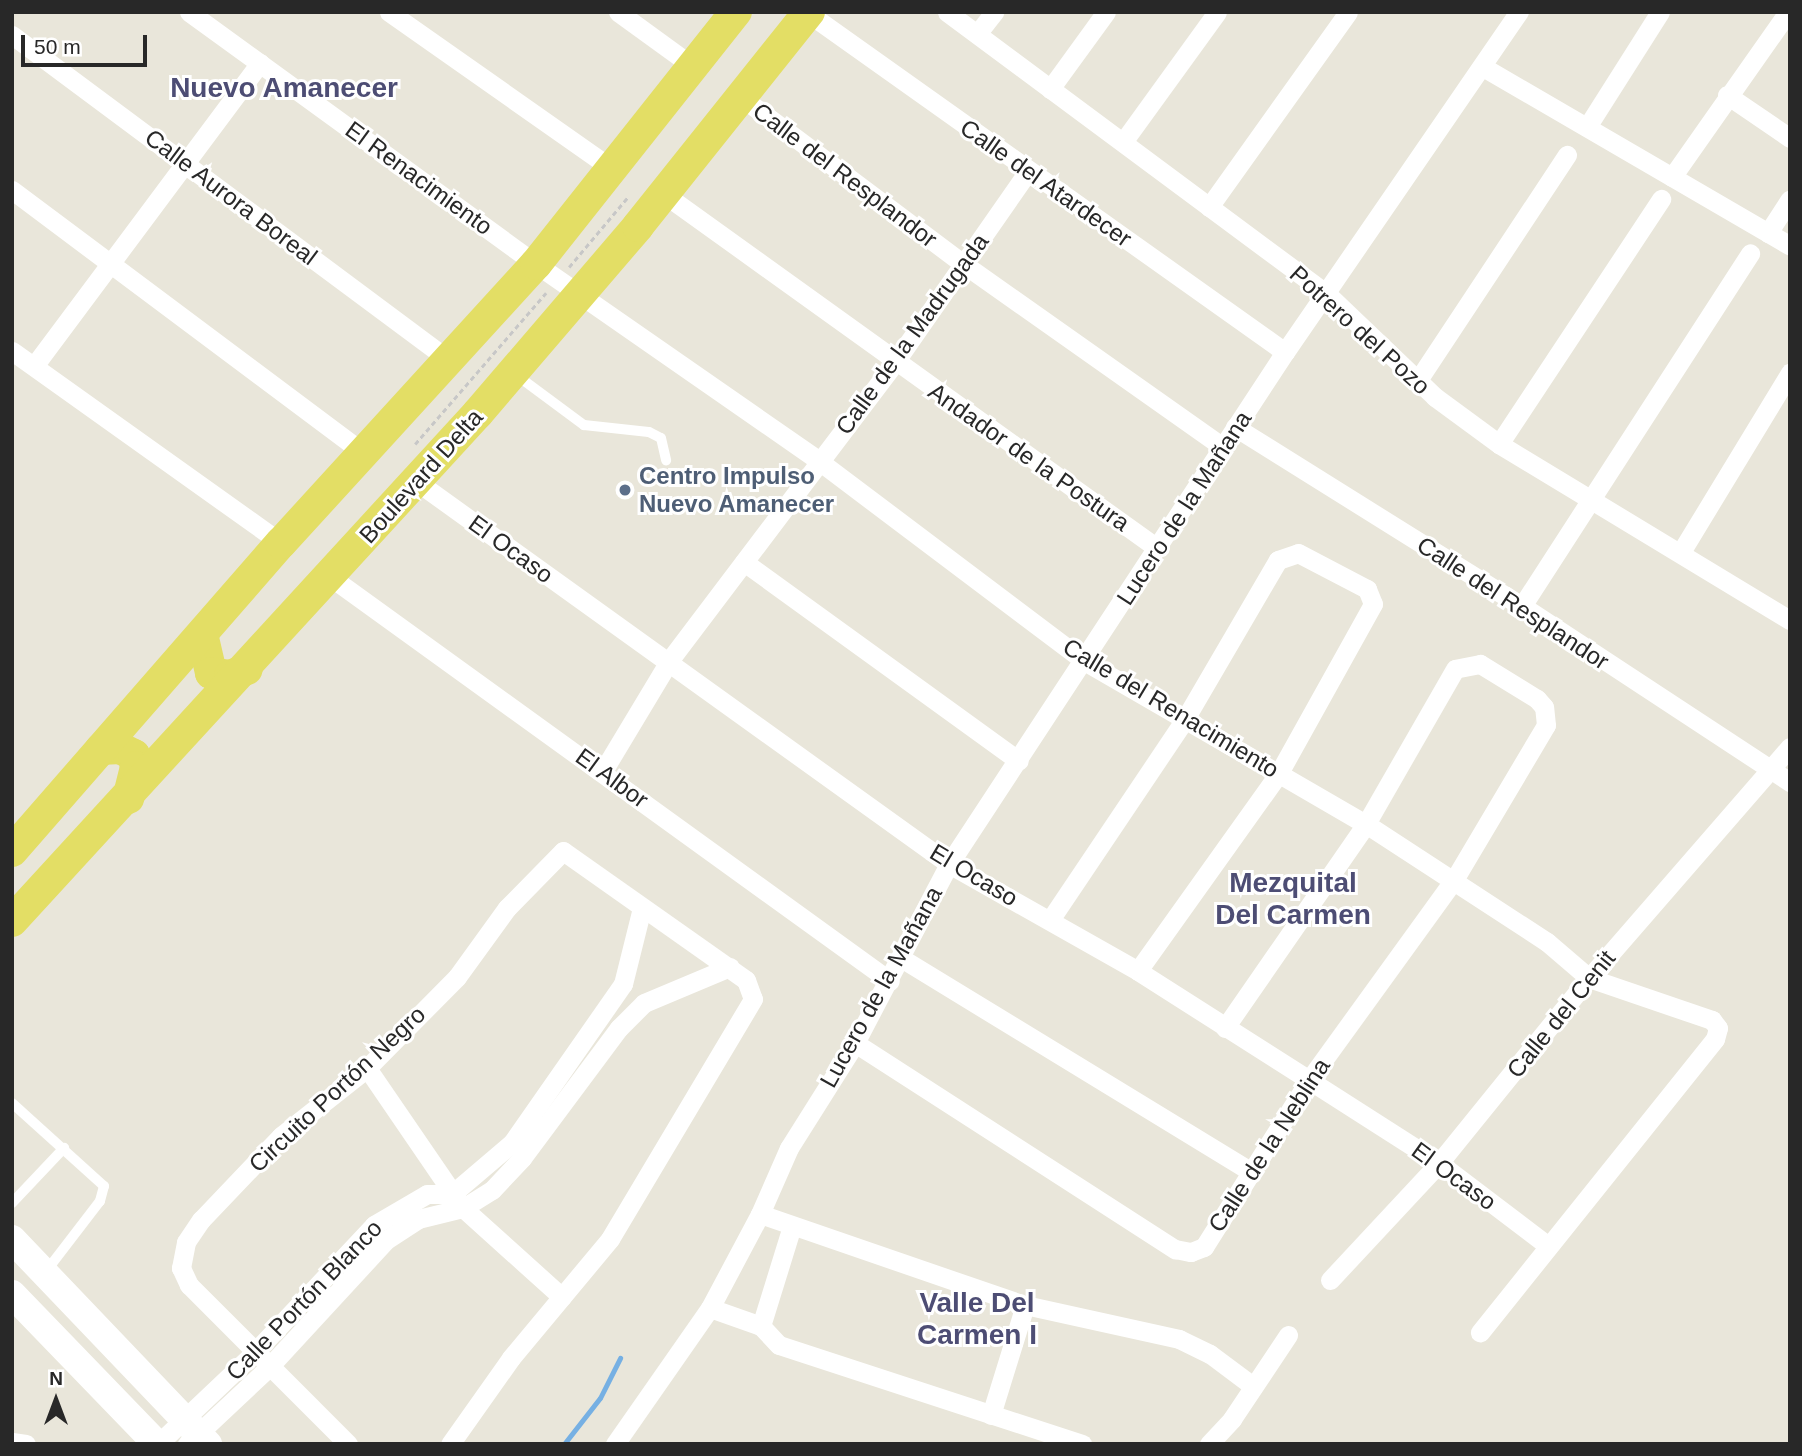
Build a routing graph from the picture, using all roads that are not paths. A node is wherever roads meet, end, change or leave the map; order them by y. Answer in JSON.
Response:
{"nodes":[{"id":1,"x":189,"y":12,"type":"edge"},
{"id":2,"x":389,"y":12,"type":"edge"},
{"id":3,"x":618,"y":12,"type":"edge"},
{"id":4,"x":736,"y":12,"type":"edge"},
{"id":5,"x":947,"y":12,"type":"edge"},
{"id":6,"x":994,"y":12,"type":"edge"},
{"id":7,"x":1106,"y":12,"type":"edge"},
{"id":8,"x":1217,"y":12,"type":"edge"},
{"id":9,"x":1348,"y":12,"type":"edge"},
{"id":10,"x":1520,"y":12,"type":"edge"},
{"id":11,"x":1660,"y":12,"type":"edge"},
{"id":12,"x":809,"y":13,"type":"edge"},
{"id":13,"x":1788,"y":13,"type":"edge"},
{"id":14,"x":12,"y":34,"type":"edge"},
{"id":15,"x":977,"y":34,"type":"junction"},
{"id":16,"x":260,"y":63,"type":"junction"},
{"id":17,"x":691,"y":65,"type":"junction"},
{"id":18,"x":1483,"y":66,"type":"junction"},
{"id":19,"x":1050,"y":89,"type":"junction"},
{"id":20,"x":1727,"y":95,"type":"junction"},
{"id":21,"x":741,"y":97,"type":"junction"},
{"id":22,"x":1587,"y":127,"type":"junction"},
{"id":23,"x":1790,"y":138,"type":"edge"},
{"id":24,"x":1123,"y":142,"type":"junction"},
{"id":25,"x":1567,"y":155,"type":"dead end"},
{"id":26,"x":185,"y":163,"type":"junction"},
{"id":27,"x":1028,"y":171,"type":"junction"},
{"id":28,"x":1672,"y":177,"type":"junction"},
{"id":29,"x":622,"y":181,"type":"junction"},
{"id":30,"x":12,"y":190,"type":"edge"},
{"id":31,"x":664,"y":194,"type":"junction"},
{"id":32,"x":1661,"y":199,"type":"dead end"},
{"id":33,"x":1790,"y":199,"type":"edge"},
{"id":34,"x":1209,"y":207,"type":"junction"},
{"id":35,"x":1768,"y":233,"type":"junction"},
{"id":36,"x":1790,"y":246,"type":"edge"},
{"id":37,"x":1750,"y":253,"type":"dead end"},
{"id":38,"x":110,"y":263,"type":"junction"},
{"id":39,"x":965,"y":265,"type":"junction"},
{"id":40,"x":558,"y":279,"type":"junction"},
{"id":41,"x":1328,"y":295,"type":"junction"},
{"id":42,"x":12,"y":351,"type":"edge"},
{"id":43,"x":1284,"y":352,"type":"junction"},
{"id":44,"x":449,"y":360,"type":"junction"},
{"id":45,"x":895,"y":362,"type":"junction"},
{"id":46,"x":34,"y":366,"type":"junction"},
{"id":47,"x":512,"y":372,"type":"junction"},
{"id":48,"x":1790,"y":373,"type":"edge"},
{"id":49,"x":1418,"y":380,"type":"junction"},
{"id":50,"x":1235,"y":427,"type":"junction"},
{"id":51,"x":1499,"y":444,"type":"junction"},
{"id":52,"x":1223,"y":447,"type":"junction"},
{"id":53,"x":363,"y":453,"type":"junction"},
{"id":54,"x":666,"y":460,"type":"dead end"},
{"id":55,"x":819,"y":461,"type":"junction"},
{"id":56,"x":416,"y":481,"type":"junction"},
{"id":57,"x":1590,"y":500,"type":"junction"},
{"id":58,"x":281,"y":543,"type":"junction"},
{"id":59,"x":1157,"y":548,"type":"junction"},
{"id":60,"x":1681,"y":552,"type":"junction"},
{"id":61,"x":744,"y":562,"type":"junction"},
{"id":62,"x":332,"y":578,"type":"junction"},
{"id":63,"x":1522,"y":606,"type":"junction"},
{"id":64,"x":1786,"y":610,"type":"edge"},
{"id":65,"x":203,"y":638,"type":"junction"},
{"id":66,"x":668,"y":661,"type":"junction"},
{"id":67,"x":1086,"y":662,"type":"junction"},
{"id":68,"x":247,"y":669,"type":"junction"},
{"id":69,"x":1185,"y":719,"type":"junction"},
{"id":70,"x":1790,"y":747,"type":"edge"},
{"id":71,"x":102,"y":749,"type":"junction"},
{"id":72,"x":1019,"y":761,"type":"junction"},
{"id":73,"x":1766,"y":770,"type":"junction"},
{"id":74,"x":603,"y":771,"type":"junction"},
{"id":75,"x":1279,"y":773,"type":"junction"},
{"id":76,"x":1790,"y":782,"type":"edge"},
{"id":77,"x":128,"y":798,"type":"junction"},
{"id":78,"x":1366,"y":824,"type":"junction"},
{"id":79,"x":12,"y":851,"type":"edge"},
{"id":80,"x":949,"y":864,"type":"junction"},
{"id":81,"x":1454,"y":880,"type":"junction"},
{"id":82,"x":642,"y":908,"type":"junction"},
{"id":83,"x":1050,"y":920,"type":"junction"},
{"id":84,"x":12,"y":921,"type":"edge"},
{"id":85,"x":901,"y":958,"type":"junction"},
{"id":86,"x":730,"y":967,"type":"junction"},
{"id":87,"x":1138,"y":971,"type":"junction"},
{"id":88,"x":1589,"y":978,"type":"junction"},
{"id":89,"x":890,"y":981,"type":"junction"},
{"id":90,"x":623,"y":984,"type":"junction"},
{"id":91,"x":644,"y":1003,"type":"junction"},
{"id":92,"x":1225,"y":1028,"type":"junction"},
{"id":93,"x":855,"y":1043,"type":"junction"},
{"id":94,"x":367,"y":1068,"type":"junction"},
{"id":95,"x":1309,"y":1080,"type":"junction"},
{"id":96,"x":12,"y":1103,"type":"edge"},
{"id":97,"x":64,"y":1148,"type":"junction"},
{"id":98,"x":1439,"y":1163,"type":"junction"},
{"id":99,"x":1252,"y":1171,"type":"junction"},
{"id":100,"x":457,"y":1201,"type":"junction"},
{"id":101,"x":12,"y":1203,"type":"edge"},
{"id":102,"x":760,"y":1214,"type":"junction"},
{"id":103,"x":792,"y":1226,"type":"junction"},
{"id":104,"x":12,"y":1240,"type":"edge"},
{"id":105,"x":1547,"y":1245,"type":"junction"},
{"id":106,"x":46,"y":1271,"type":"junction"},
{"id":107,"x":1330,"y":1280,"type":"dead end"},
{"id":108,"x":12,"y":1294,"type":"edge"},
{"id":109,"x":562,"y":1297,"type":"junction"},
{"id":110,"x":1025,"y":1306,"type":"junction"},
{"id":111,"x":710,"y":1308,"type":"junction"},
{"id":112,"x":761,"y":1326,"type":"junction"},
{"id":113,"x":1480,"y":1332,"type":"dead end"},
{"id":114,"x":1288,"y":1335,"type":"dead end"},
{"id":115,"x":253,"y":1354,"type":"junction"},
{"id":116,"x":268,"y":1368,"type":"junction"},
{"id":117,"x":1253,"y":1386,"type":"junction"},
{"id":118,"x":991,"y":1415,"type":"junction"},
{"id":119,"x":195,"y":1435,"type":"edge"},
{"id":120,"x":12,"y":1442,"type":"edge"},
{"id":121,"x":26,"y":1444,"type":"edge"},
{"id":122,"x":158,"y":1444,"type":"edge"},
{"id":123,"x":348,"y":1444,"type":"edge"},
{"id":124,"x":450,"y":1444,"type":"edge"},
{"id":125,"x":615,"y":1444,"type":"edge"},
{"id":126,"x":1082,"y":1444,"type":"edge"},
{"id":127,"x":1209,"y":1444,"type":"edge"}],
"edges":[{"from":1,"to":16,"type":"street","name":"El Renacimiento"},
{"from":2,"to":29,"type":"street"},
{"from":3,"to":17,"type":"street"},
{"from":4,"to":17,"type":"main road","name":"Boulevard Delta"},
{"from":5,"to":15,"type":"street","name":"Potrero del Pozo"},
{"from":6,"to":15,"type":"street"},
{"from":7,"to":19,"type":"street"},
{"from":8,"to":24,"type":"street"},
{"from":9,"to":34,"type":"street"},
{"from":10,"to":18,"type":"street","name":"Lucero de la Mañana"},
{"from":11,"to":22,"type":"street"},
{"from":12,"to":21,"type":"main road","name":"Boulevard Delta"},
{"from":12,"to":27,"type":"street","name":"Calle del Atardecer"},
{"from":13,"to":20,"type":"street"},
{"from":14,"to":26,"type":"street","name":"Calle Aurora Boreal"},
{"from":15,"to":19,"type":"street","name":"Potrero del Pozo"},
{"from":16,"to":26,"type":"street"},
{"from":16,"to":40,"type":"street","name":"El Renacimiento"},
{"from":17,"to":29,"type":"main road","name":"Boulevard Delta"},
{"from":18,"to":22,"type":"street"},
{"from":18,"to":41,"type":"street","name":"Lucero de la Mañana"},
{"from":19,"to":24,"type":"street","name":"Potrero del Pozo"},
{"from":20,"to":23,"type":"street"},
{"from":20,"to":28,"type":"street"},
{"from":21,"to":31,"type":"main road","name":"Boulevard Delta"},
{"from":21,"to":39,"type":"street","name":"Calle del Resplandor"},
{"from":22,"to":28,"type":"street"},
{"from":24,"to":34,"type":"street","name":"Potrero del Pozo"},
{"from":25,"to":49,"type":"street"},
{"from":26,"to":38,"type":"street"},
{"from":26,"to":44,"type":"street","name":"Calle Aurora Boreal"},
{"from":27,"to":39,"type":"street","name":"Calle de la Madrugada"},
{"from":27,"to":43,"type":"street","name":"Calle del Atardecer"},
{"from":28,"to":35,"type":"street"},
{"from":29,"to":40,"type":"main road","name":"Boulevard Delta"},
{"from":30,"to":38,"type":"street"},
{"from":31,"to":40,"type":"main road","name":"Boulevard Delta"},
{"from":31,"to":45,"type":"street","name":"Andador de la Postura"},
{"from":32,"to":51,"type":"street"},
{"from":33,"to":35,"type":"street"},
{"from":34,"to":41,"type":"street","name":"Potrero del Pozo"},
{"from":35,"to":36,"type":"street"},
{"from":37,"to":57,"type":"street"},
{"from":38,"to":46,"type":"street"},
{"from":38,"to":53,"type":"street"},
{"from":39,"to":45,"type":"street","name":"Calle de la Madrugada"},
{"from":39,"to":52,"type":"street","name":"Calle del Resplandor"},
{"from":40,"to":44,"type":"main road","name":"Boulevard Delta"},
{"from":40,"to":47,"type":"main road","name":"Boulevard Delta"},
{"from":40,"to":55,"type":"street","name":"Calle del Renacimiento"},
{"from":41,"to":43,"type":"street","name":"Lucero de la Mañana"},
{"from":41,"to":49,"type":"street","name":"Potrero del Pozo"},
{"from":42,"to":46,"type":"street"},
{"from":43,"to":50,"type":"street","name":"Lucero de la Mañana"},
{"from":44,"to":53,"type":"main road","name":"Boulevard Delta"},
{"from":45,"to":55,"type":"street","name":"Calle de la Madrugada"},
{"from":45,"to":59,"type":"street","name":"Andador de la Postura"},
{"from":46,"to":58,"type":"street"},
{"from":47,"to":54,"type":"lane"},
{"from":47,"to":56,"type":"main road","name":"Boulevard Delta"},
{"from":48,"to":60,"type":"street"},
{"from":49,"to":51,"type":"street","name":"Potrero del Pozo"},
{"from":50,"to":52,"type":"street","name":"Lucero de la Mañana"},
{"from":50,"to":63,"type":"street","name":"Calle del Resplandor"},
{"from":51,"to":57,"type":"street","name":"Potrero del Pozo"},
{"from":52,"to":59,"type":"street","name":"Lucero de la Mañana"},
{"from":53,"to":58,"type":"main road","name":"Boulevard Delta"},
{"from":55,"to":61,"type":"street","name":"Calle de la Madrugada"},
{"from":55,"to":67,"type":"street","name":"Calle del Renacimiento"},
{"from":56,"to":62,"type":"main road","name":"Boulevard Delta"},
{"from":56,"to":66,"type":"street","name":"El Ocaso"},
{"from":57,"to":60,"type":"street","name":"Potrero del Pozo"},
{"from":57,"to":63,"type":"street"},
{"from":58,"to":65,"type":"main road","name":"Boulevard Delta"},
{"from":59,"to":67,"type":"street","name":"Lucero de la Mañana"},
{"from":60,"to":64,"type":"street","name":"Potrero del Pozo"},
{"from":61,"to":66,"type":"street","name":"Calle de la Madrugada"},
{"from":61,"to":72,"type":"street"},
{"from":62,"to":68,"type":"main road","name":"Boulevard Delta"},
{"from":62,"to":74,"type":"street","name":"El Albor"},
{"from":63,"to":73,"type":"street","name":"Calle del Resplandor"},
{"from":65,"to":68,"type":"main road"},
{"from":65,"to":71,"type":"main road","name":"Boulevard Delta"},
{"from":66,"to":74,"type":"street","name":"Calle de la Madrugada"},
{"from":66,"to":80,"type":"street","name":"El Ocaso"},
{"from":67,"to":69,"type":"street","name":"Calle del Renacimiento"},
{"from":67,"to":72,"type":"street","name":"Lucero de la Mañana"},
{"from":68,"to":77,"type":"main road","name":"Boulevard Delta"},
{"from":69,"to":75,"type":"street","name":"Calle del Renacimiento"},
{"from":69,"to":75,"type":"street"},
{"from":69,"to":83,"type":"street"},
{"from":70,"to":73,"type":"street","name":"Calle del Cenit"},
{"from":71,"to":77,"type":"main road"},
{"from":71,"to":79,"type":"main road","name":"Boulevard Delta"},
{"from":72,"to":80,"type":"street","name":"Lucero de la Mañana"},
{"from":73,"to":76,"type":"street","name":"Calle del Resplandor"},
{"from":73,"to":88,"type":"street","name":"Calle del Cenit"},
{"from":74,"to":89,"type":"street","name":"El Albor"},
{"from":75,"to":78,"type":"street","name":"Calle del Renacimiento"},
{"from":75,"to":87,"type":"street"},
{"from":77,"to":84,"type":"main road","name":"Boulevard Delta"},
{"from":78,"to":81,"type":"street","name":"Calle del Renacimiento"},
{"from":78,"to":81,"type":"street","name":"Calle de la Neblina"},
{"from":78,"to":92,"type":"street"},
{"from":80,"to":83,"type":"street","name":"El Ocaso"},
{"from":80,"to":85,"type":"street","name":"Lucero de la Mañana"},
{"from":81,"to":88,"type":"street","name":"Calle del Renacimiento"},
{"from":81,"to":95,"type":"street","name":"Calle de la Neblina"},
{"from":82,"to":86,"type":"street","name":"Circuito Portón Negro"},
{"from":82,"to":90,"type":"street","name":"Calle Portón Blanco"},
{"from":82,"to":94,"type":"street","name":"Circuito Portón Negro"},
{"from":83,"to":87,"type":"street","name":"El Ocaso"},
{"from":85,"to":89,"type":"street","name":"Lucero de la Mañana"},
{"from":85,"to":99,"type":"street"},
{"from":86,"to":91,"type":"street","name":"Calle Portón Blanco"},
{"from":86,"to":109,"type":"street","name":"Circuito Portón Negro"},
{"from":87,"to":92,"type":"street","name":"El Ocaso"},
{"from":88,"to":98,"type":"street","name":"Calle del Cenit"},
{"from":88,"to":105,"type":"street","name":"Calle del Renacimiento"},
{"from":89,"to":93,"type":"street","name":"Lucero de la Mañana"},
{"from":90,"to":91,"type":"street"},
{"from":90,"to":100,"type":"street","name":"Calle Portón Blanco"},
{"from":91,"to":100,"type":"street","name":"Calle Portón Blanco"},
{"from":92,"to":95,"type":"street","name":"El Ocaso"},
{"from":93,"to":99,"type":"street","name":"Calle de la Neblina"},
{"from":93,"to":102,"type":"street","name":"Lucero de la Mañana"},
{"from":94,"to":100,"type":"street"},
{"from":94,"to":115,"type":"street","name":"Circuito Portón Negro"},
{"from":95,"to":98,"type":"street","name":"El Ocaso"},
{"from":95,"to":99,"type":"street","name":"Calle de la Neblina"},
{"from":96,"to":97,"type":"lane"},
{"from":97,"to":101,"type":"lane"},
{"from":97,"to":106,"type":"lane"},
{"from":98,"to":105,"type":"street","name":"El Ocaso"},
{"from":98,"to":107,"type":"street","name":"Calle del Cenit"},
{"from":100,"to":109,"type":"street"},
{"from":100,"to":115,"type":"street","name":"Calle Portón Blanco"},
{"from":100,"to":116,"type":"street","name":"Calle Portón Blanco"},
{"from":102,"to":103,"type":"street"},
{"from":102,"to":111,"type":"street","name":"Lucero de la Mañana"},
{"from":103,"to":110,"type":"street"},
{"from":103,"to":112,"type":"street"},
{"from":104,"to":106,"type":"main road"},
{"from":105,"to":113,"type":"street"},
{"from":106,"to":119,"type":"main road"},
{"from":108,"to":122,"type":"main road"},
{"from":109,"to":124,"type":"street","name":"Circuito Portón Negro"},
{"from":110,"to":117,"type":"street"},
{"from":110,"to":118,"type":"street"},
{"from":111,"to":112,"type":"street"},
{"from":111,"to":125,"type":"street","name":"Lucero de la Mañana"},
{"from":112,"to":118,"type":"street"},
{"from":114,"to":117,"type":"street"},
{"from":115,"to":116,"type":"street","name":"Circuito Portón Negro"},
{"from":115,"to":119,"type":"street","name":"Calle Portón Blanco"},
{"from":116,"to":119,"type":"street","name":"Calle Portón Blanco"},
{"from":116,"to":123,"type":"street","name":"Circuito Portón Negro"},
{"from":117,"to":127,"type":"street"},
{"from":118,"to":126,"type":"street"},
{"from":119,"to":122,"type":"street","name":"Calle Portón Blanco"},
{"from":120,"to":121,"type":"street"}]}
